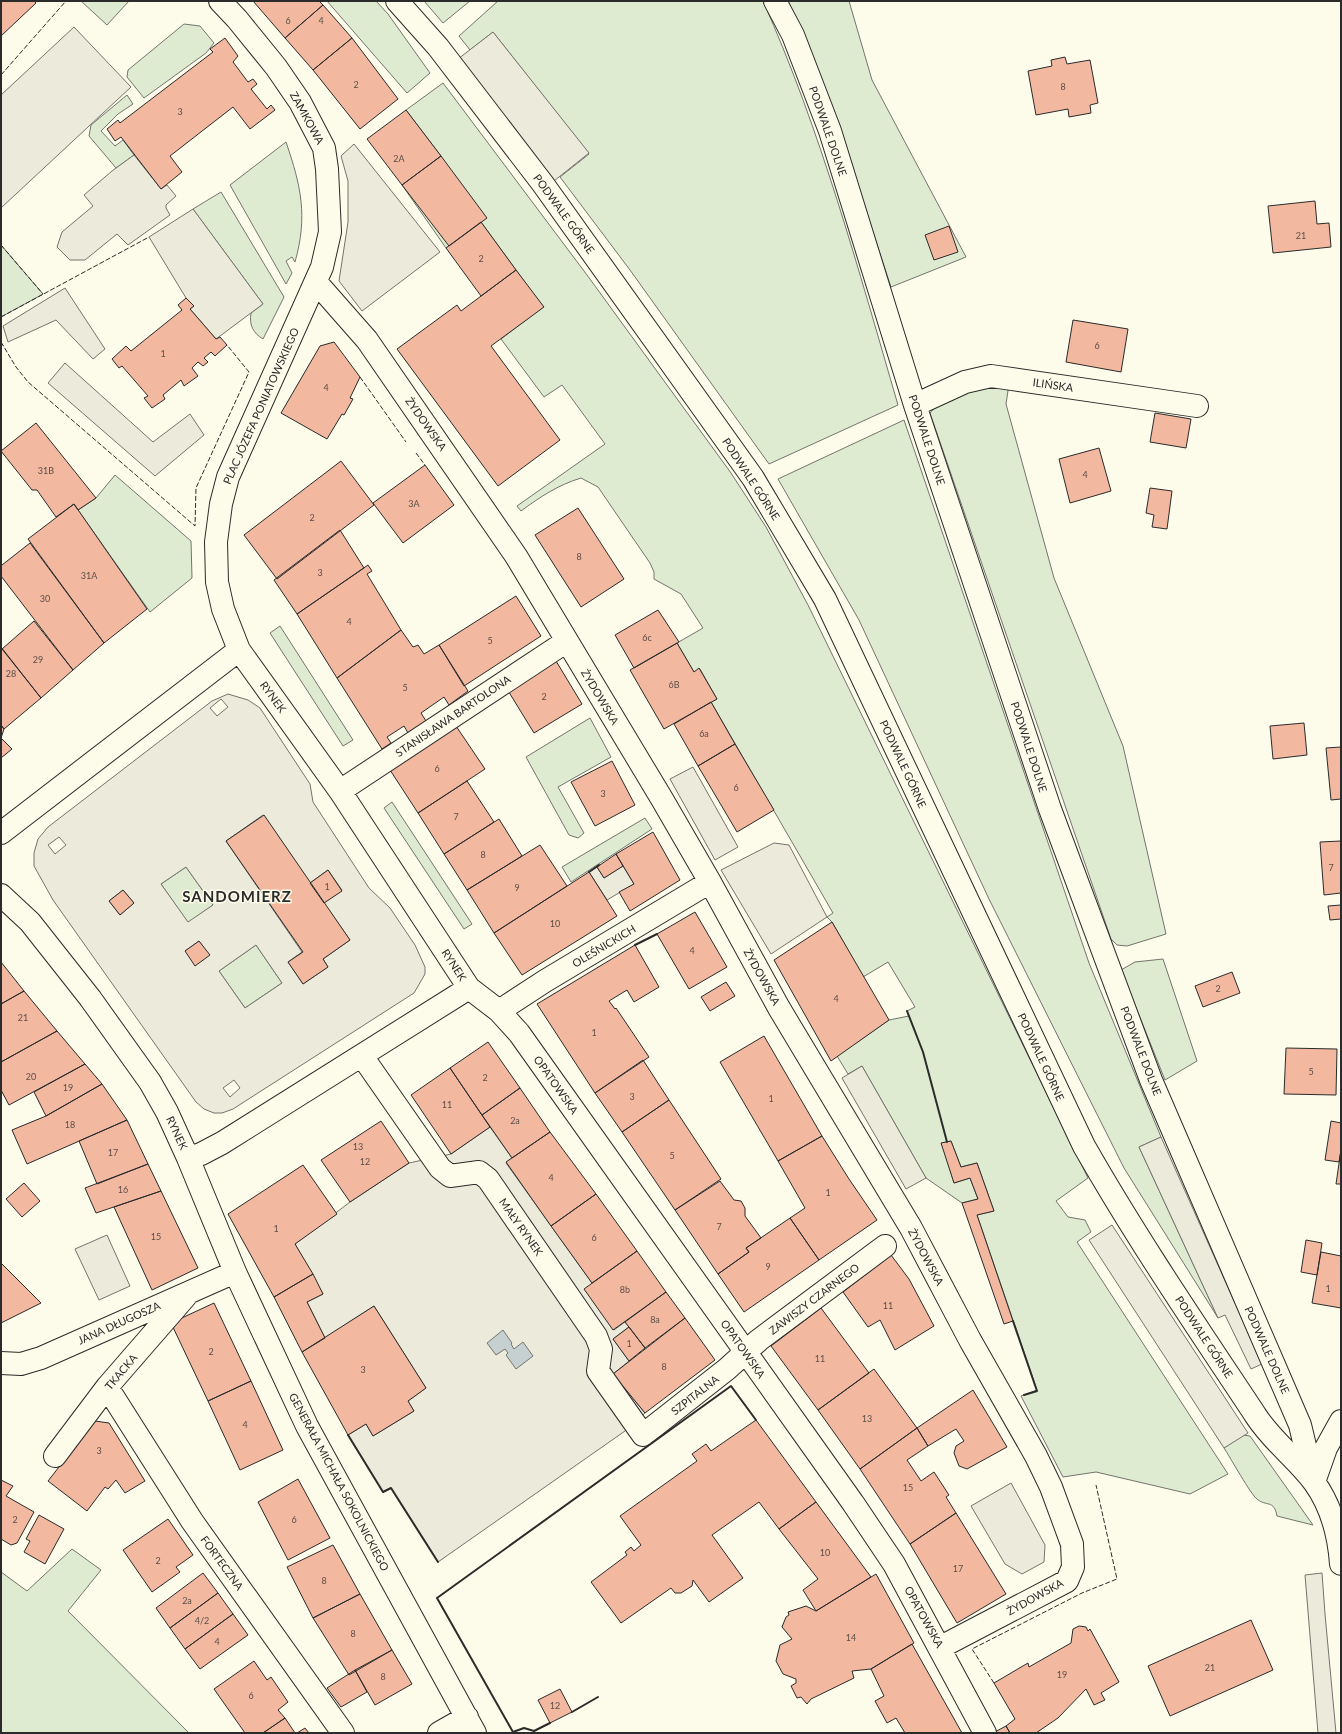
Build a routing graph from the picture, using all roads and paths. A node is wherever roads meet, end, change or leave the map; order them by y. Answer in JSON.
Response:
{"nodes":[{"id":1,"x":220,"y":1,"type":"edge"},
{"id":2,"x":397,"y":1,"type":"edge"},
{"id":3,"x":775,"y":1,"type":"edge"},
{"id":4,"x":316,"y":282,"type":"junction"},
{"id":5,"x":915,"y":405,"type":"junction"},
{"id":6,"x":1197,"y":406,"type":"dead end"},
{"id":7,"x":567,"y":641,"type":"junction"},
{"id":8,"x":239,"y":650,"type":"junction"},
{"id":9,"x":340,"y":791,"type":"junction"},
{"id":10,"x":1,"y":833,"type":"edge"},
{"id":11,"x":710,"y":882,"type":"junction"},
{"id":12,"x":1,"y":895,"type":"edge"},
{"id":13,"x":469,"y":988,"type":"junction"},
{"id":14,"x":499,"y":1011,"type":"junction"},
{"id":15,"x":362,"y":1056,"type":"junction"},
{"id":16,"x":188,"y":1158,"type":"junction"},
{"id":17,"x":885,"y":1246,"type":"dead end"},
{"id":18,"x":234,"y":1272,"type":"junction"},
{"id":19,"x":190,"y":1292,"type":"junction"},
{"id":20,"x":744,"y":1352,"type":"junction"},
{"id":21,"x":1,"y":1363,"type":"edge"},
{"id":22,"x":107,"y":1387,"type":"junction"},
{"id":23,"x":1341,"y":1421,"type":"edge"},
{"id":24,"x":643,"y":1435,"type":"joint"},
{"id":25,"x":55,"y":1456,"type":"dead end"},
{"id":26,"x":1314,"y":1482,"type":"junction"},
{"id":27,"x":1341,"y":1564,"type":"edge"},
{"id":28,"x":941,"y":1648,"type":"junction"},
{"id":29,"x":471,"y":1725,"type":"edge"},
{"id":30,"x":343,"y":1733,"type":"edge"},
{"id":31,"x":439,"y":1733,"type":"edge"},
{"id":32,"x":985,"y":1733,"type":"edge"}],
"edges":[{"from":1,"to":4,"type":"street","name":"ZAMKOWA"},
{"from":2,"to":26,"type":"street","name":"PODWALE GÓRNE"},
{"from":3,"to":5,"type":"street","name":"PODWALE DOLNE"},
{"from":4,"to":7,"type":"street","name":"ŻYDOWSKA"},
{"from":4,"to":8,"type":"street","name":"PLAC JÓZEFA PONIATOWSKIEGO"},
{"from":5,"to":6,"type":"street","name":"ILIŃSKA"},
{"from":5,"to":26,"type":"street","name":"PODWALE DOLNE"},
{"from":7,"to":9,"type":"street","name":"STANISŁAWA BARTOLONA"},
{"from":7,"to":11,"type":"street","name":"ŻYDOWSKA"},
{"from":8,"to":9,"type":"street","name":"RYNEK"},
{"from":8,"to":10,"type":"street"},
{"from":9,"to":13,"type":"street","name":"RYNEK"},
{"from":11,"to":14,"type":"street","name":"OLEŚNICKICH"},
{"from":11,"to":28,"type":"street","name":"ŻYDOWSKA"},
{"from":12,"to":16,"type":"street","name":"RYNEK"},
{"from":13,"to":14,"type":"street","name":"OPATOWSKA"},
{"from":13,"to":15,"type":"street","name":"RYNEK"},
{"from":14,"to":20,"type":"street","name":"OPATOWSKA"},
{"from":15,"to":16,"type":"street","name":"RYNEK"},
{"from":15,"to":24,"type":"street","name":"MAŁY RYNEK"},
{"from":16,"to":18,"type":"street","name":"GENERAŁA MICHAŁA SOKOLNICKIEGO"},
{"from":17,"to":20,"type":"street","name":"ZAWISZY CZARNEGO"},
{"from":18,"to":19,"type":"street","name":"JANA DŁUGOSZA"},
{"from":18,"to":29,"type":"street","name":"GENERAŁA MICHAŁA SOKOLNICKIEGO"},
{"from":19,"to":21,"type":"street","name":"JANA DŁUGOSZA"},
{"from":19,"to":22,"type":"street","name":"TKACKA"},
{"from":20,"to":24,"type":"street","name":"SZPITALNA"},
{"from":20,"to":28,"type":"street","name":"OPATOWSKA"},
{"from":22,"to":25,"type":"street","name":"TKACKA"},
{"from":22,"to":30,"type":"street","name":"FORTECZNA"},
{"from":23,"to":26,"type":"street"},
{"from":26,"to":27,"type":"street","name":"PODWALE GÓRNE"},
{"from":28,"to":32,"type":"street","name":"OPATOWSKA"},
{"from":29,"to":31,"type":"street"}]}
